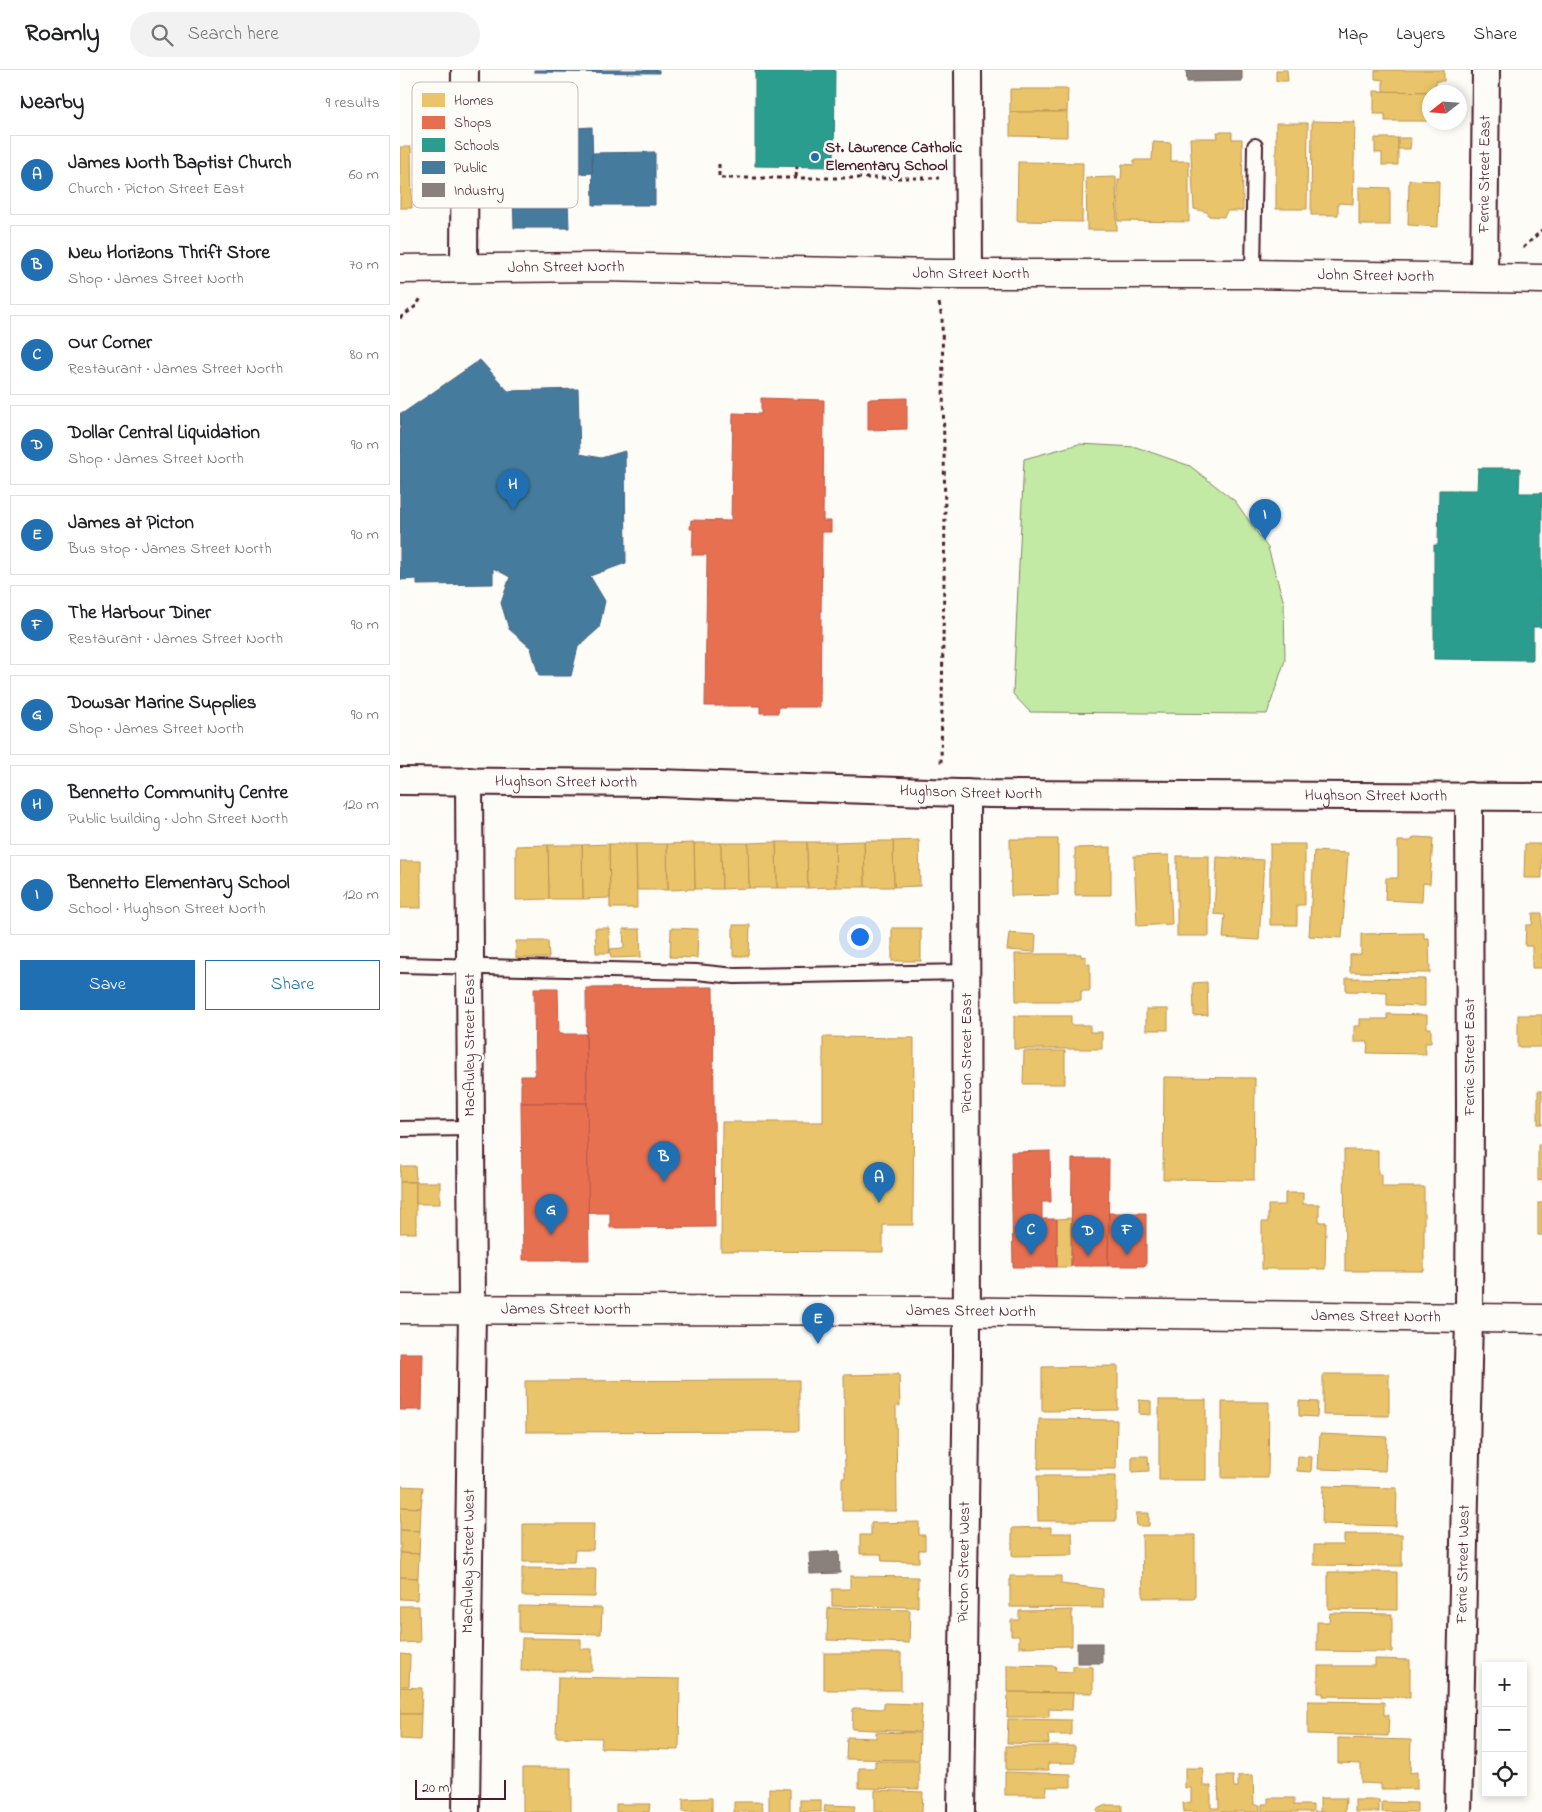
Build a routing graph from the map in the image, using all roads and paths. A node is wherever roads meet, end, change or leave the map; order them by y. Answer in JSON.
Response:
{"nodes":[{"id":1,"x":968,"y":70,"type":"edge"},
{"id":2,"x":1486,"y":70,"type":"edge"},
{"id":3,"x":1255,"y":146,"type":"dead end"},
{"id":4,"x":718,"y":164,"type":"dead end"},
{"id":5,"x":796,"y":167,"type":"dead end"},
{"id":6,"x":796,"y":177,"type":"junction"},
{"id":7,"x":942,"y":178,"type":"dead end"},
{"id":8,"x":464,"y":208,"type":"edge"},
{"id":9,"x":1542,"y":230,"type":"edge"},
{"id":10,"x":1519,"y":252,"type":"dead end"},
{"id":11,"x":464,"y":268,"type":"junction"},
{"id":12,"x":400,"y":269,"type":"edge"},
{"id":13,"x":968,"y":274,"type":"junction"},
{"id":14,"x":1253,"y":274,"type":"junction"},
{"id":15,"x":1484,"y":278,"type":"junction"},
{"id":16,"x":1542,"y":279,"type":"edge"},
{"id":17,"x":938,"y":299,"type":"dead end"},
{"id":18,"x":941,"y":769,"type":"dead end"},
{"id":19,"x":400,"y":781,"type":"edge"},
{"id":20,"x":469,"y":781,"type":"junction"},
{"id":21,"x":966,"y":793,"type":"junction"},
{"id":22,"x":1469,"y":796,"type":"junction"},
{"id":23,"x":1542,"y":798,"type":"edge"},
{"id":24,"x":400,"y":965,"type":"edge"},
{"id":25,"x":470,"y":967,"type":"junction"},
{"id":26,"x":967,"y":972,"type":"junction"},
{"id":27,"x":400,"y":1128,"type":"edge"},
{"id":28,"x":471,"y":1128,"type":"junction"},
{"id":29,"x":400,"y":1309,"type":"edge"},
{"id":30,"x":472,"y":1310,"type":"junction"},
{"id":31,"x":966,"y":1312,"type":"junction"},
{"id":32,"x":1469,"y":1318,"type":"junction"},
{"id":33,"x":1542,"y":1319,"type":"edge"},
{"id":34,"x":466,"y":1812,"type":"edge"},
{"id":35,"x":961,"y":1812,"type":"edge"},
{"id":36,"x":1458,"y":1812,"type":"edge"}],
"edges":[{"from":1,"to":13,"type":"street"},
{"from":2,"to":15,"type":"street","name":"Ferrie Street East"},
{"from":3,"to":14,"type":"lane"},
{"from":4,"to":6,"type":"path"},
{"from":5,"to":6,"type":"path"},
{"from":6,"to":7,"type":"path"},
{"from":8,"to":11,"type":"street"},
{"from":9,"to":10,"type":"path"},
{"from":11,"to":12,"type":"main road","name":"John Street North"},
{"from":11,"to":13,"type":"main road","name":"John Street North"},
{"from":13,"to":14,"type":"main road","name":"John Street North"},
{"from":14,"to":15,"type":"main road","name":"John Street North"},
{"from":15,"to":16,"type":"main road","name":"John Street North"},
{"from":17,"to":18,"type":"path"},
{"from":19,"to":20,"type":"street","name":"Hughson Street North"},
{"from":20,"to":21,"type":"street","name":"Hughson Street North"},
{"from":20,"to":25,"type":"street","name":"MacAuley Street East"},
{"from":21,"to":22,"type":"street","name":"Hughson Street North"},
{"from":21,"to":26,"type":"street","name":"Picton Street East"},
{"from":22,"to":23,"type":"street","name":"Hughson Street North"},
{"from":22,"to":32,"type":"street","name":"Ferrie Street East"},
{"from":24,"to":25,"type":"lane"},
{"from":25,"to":26,"type":"lane"},
{"from":25,"to":28,"type":"street","name":"MacAuley Street East"},
{"from":26,"to":31,"type":"street","name":"Picton Street East"},
{"from":27,"to":28,"type":"lane"},
{"from":28,"to":30,"type":"street","name":"MacAuley Street East"},
{"from":29,"to":30,"type":"main road","name":"James Street North"},
{"from":30,"to":31,"type":"main road","name":"James Street North"},
{"from":30,"to":34,"type":"street","name":"MacAuley Street West"},
{"from":31,"to":32,"type":"main road","name":"James Street North"},
{"from":31,"to":35,"type":"street","name":"Picton Street West"},
{"from":32,"to":33,"type":"main road","name":"James Street North"},
{"from":32,"to":36,"type":"street","name":"Ferrie Street West"}]}
